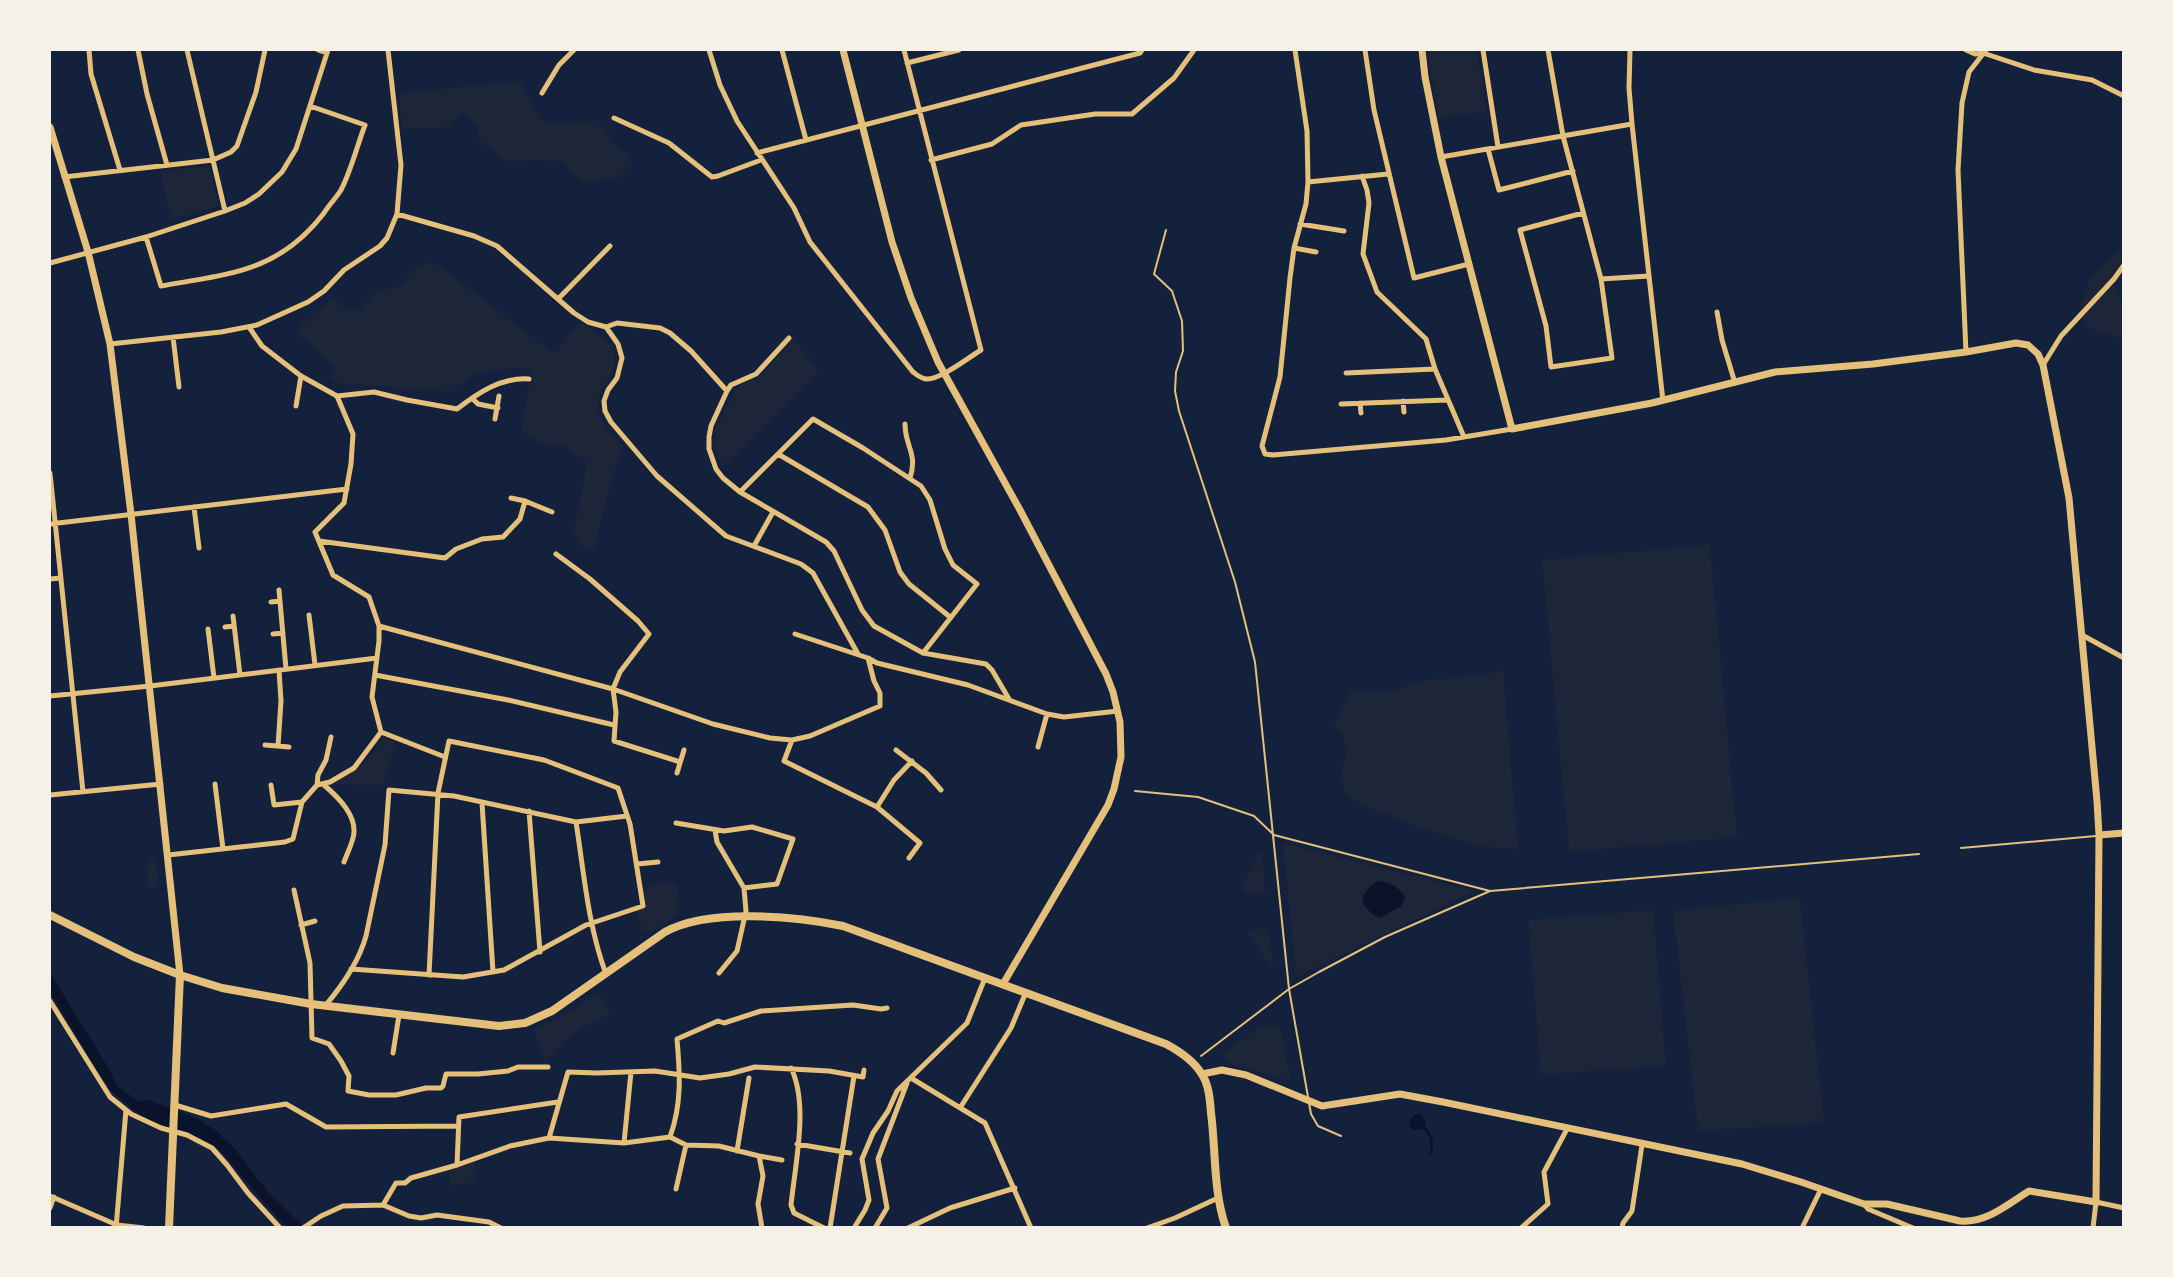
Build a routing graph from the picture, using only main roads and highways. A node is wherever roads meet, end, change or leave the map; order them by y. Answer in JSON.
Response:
{"nodes":[{"id":1,"x":50,"y":915,"type":"edge"},
{"id":2,"x":180,"y":975,"type":"junction"},
{"id":3,"x":169,"y":1227,"type":"edge"},
{"id":4,"x":1226,"y":1227,"type":"edge"}],
"edges":[{"from":1,"to":2,"type":"main road"},
{"from":2,"to":3,"type":"main road"},
{"from":2,"to":4,"type":"main road"}]}
